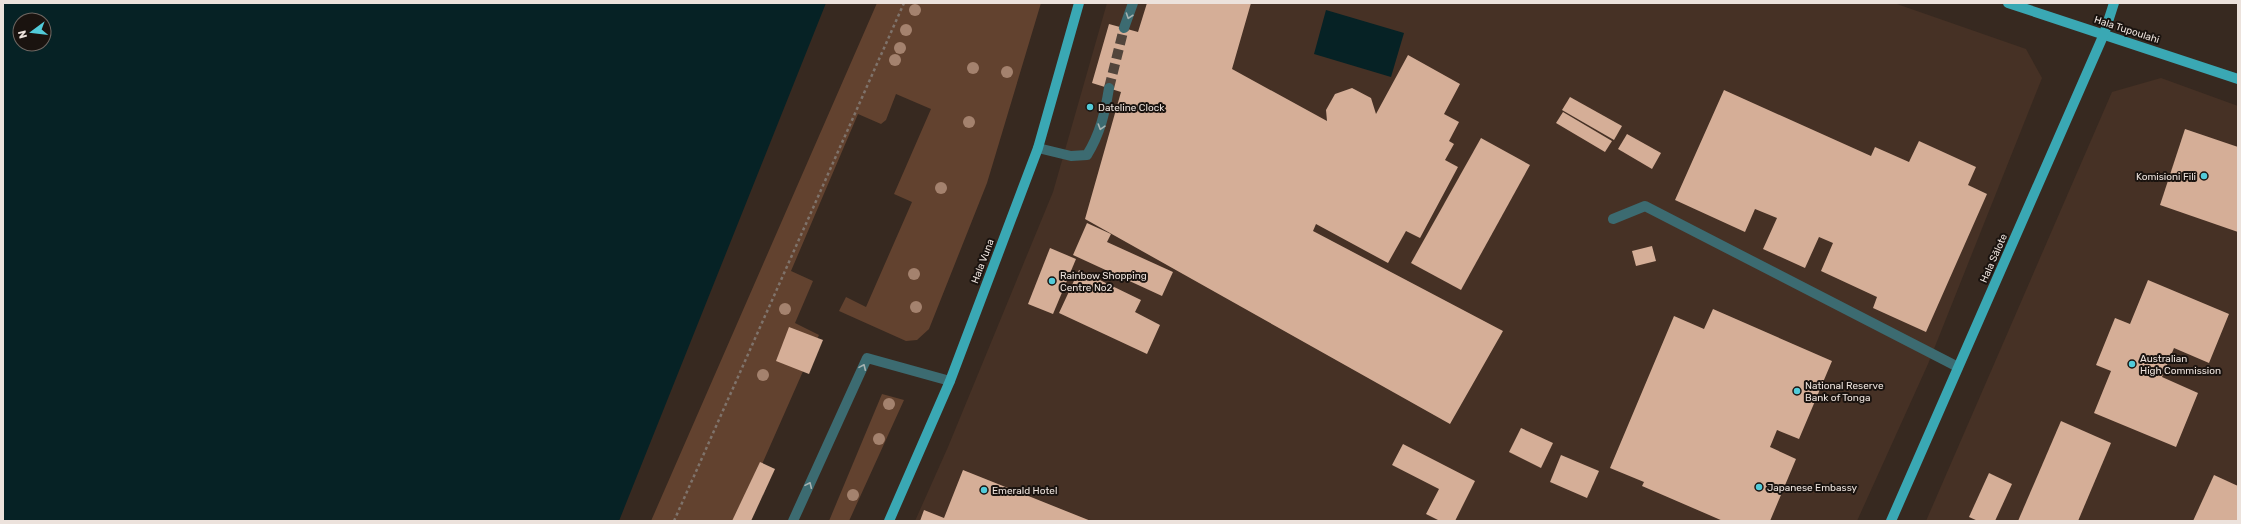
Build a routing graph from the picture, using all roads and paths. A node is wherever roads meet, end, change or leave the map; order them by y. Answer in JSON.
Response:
{"nodes":[{"id":1,"x":904,"y":3,"type":"edge"},
{"id":2,"x":1079,"y":3,"type":"edge"},
{"id":3,"x":1133,"y":3,"type":"edge"},
{"id":4,"x":2008,"y":3,"type":"edge"},
{"id":5,"x":2114,"y":3,"type":"edge"},
{"id":6,"x":1124,"y":28,"type":"tunnel mouth"},
{"id":7,"x":2104,"y":34,"type":"junction"},
{"id":8,"x":2238,"y":78,"type":"edge"},
{"id":9,"x":1109,"y":88,"type":"tunnel mouth"},
{"id":10,"x":1038,"y":148,"type":"junction"},
{"id":11,"x":1613,"y":219,"type":"dead end"},
{"id":12,"x":1958,"y":367,"type":"junction"},
{"id":13,"x":950,"y":381,"type":"junction"},
{"id":14,"x":674,"y":521,"type":"edge"},
{"id":15,"x":793,"y":521,"type":"edge"},
{"id":16,"x":889,"y":521,"type":"edge"},
{"id":17,"x":1891,"y":521,"type":"edge"}],
"edges":[{"from":1,"to":14,"type":"path"},
{"from":2,"to":10,"type":"main road","name":"Hala Vuna"},
{"from":3,"to":6,"type":"lane","one_way":true},
{"from":4,"to":7,"type":"main road","name":"Hala Tupoulahi"},
{"from":5,"to":7,"type":"main road","name":"Hala Sālote"},
{"from":7,"to":8,"type":"main road","name":"Hala Tupoulahi"},
{"from":7,"to":12,"type":"main road","name":"Hala Sālote"},
{"from":9,"to":10,"type":"lane","one_way":true},
{"from":10,"to":13,"type":"main road","name":"Hala Vuna"},
{"from":11,"to":12,"type":"lane"},
{"from":12,"to":17,"type":"main road","name":"Hala Sālote"},
{"from":15,"to":13,"type":"lane","one_way":true},
{"from":13,"to":16,"type":"main road","name":"Hala Vuna"}]}
